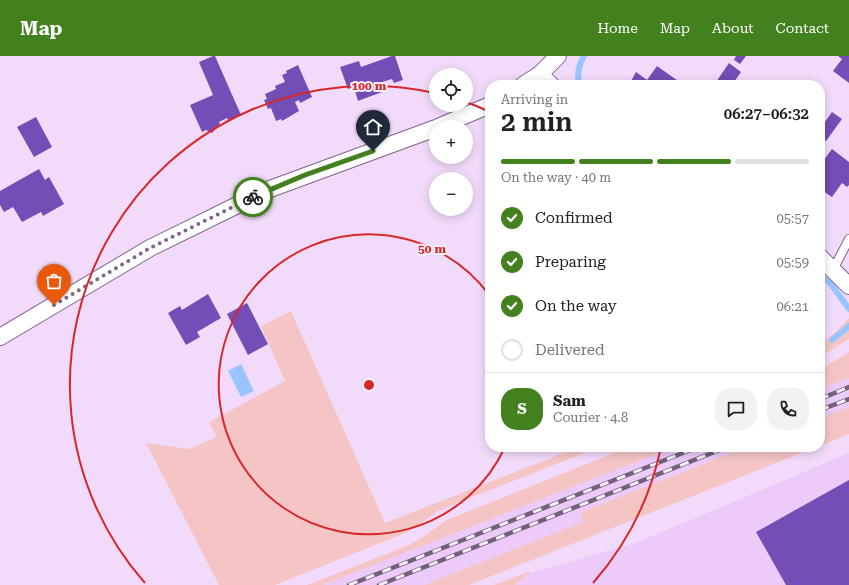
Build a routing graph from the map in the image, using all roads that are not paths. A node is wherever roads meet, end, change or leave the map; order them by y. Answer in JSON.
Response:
{"nodes":[{"id":1,"x":558,"y":56,"type":"edge"},
{"id":2,"x":545,"y":80,"type":"edge"},
{"id":3,"x":485,"y":107,"type":"edge"},
{"id":4,"x":454,"y":120,"type":"edge"},
{"id":5,"x":429,"y":130,"type":"edge"},
{"id":6,"x":849,"y":239,"type":"edge"},
{"id":7,"x":825,"y":261,"type":"edge"},
{"id":8,"x":834,"y":268,"type":"junction"},
{"id":9,"x":849,"y":286,"type":"edge"},
{"id":10,"x":0,"y":337,"type":"edge"}],
"edges":[{"from":1,"to":2,"type":"street"},
{"from":3,"to":4,"type":"street"},
{"from":5,"to":10,"type":"street"},
{"from":6,"to":8,"type":"lane"},
{"from":7,"to":8,"type":"street"},
{"from":8,"to":9,"type":"street"}]}
